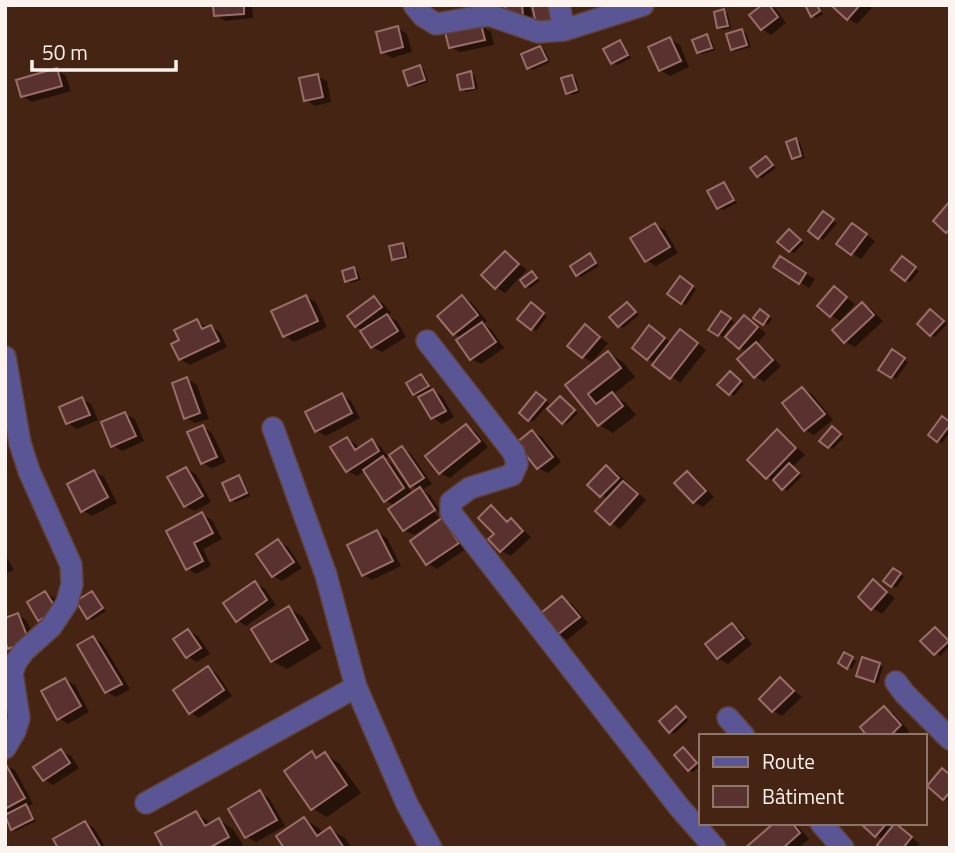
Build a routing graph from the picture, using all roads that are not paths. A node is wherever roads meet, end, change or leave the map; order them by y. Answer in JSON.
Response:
{"nodes":[{"id":1,"x":414,"y":5,"type":"edge"},
{"id":2,"x":559,"y":5,"type":"edge"},
{"id":3,"x":643,"y":5,"type":"edge"},
{"id":4,"x":488,"y":10,"type":"edge"},
{"id":5,"x":565,"y":30,"type":"junction"},
{"id":6,"x":427,"y":341,"type":"dead end"},
{"id":7,"x":5,"y":357,"type":"edge"},
{"id":8,"x":273,"y":428,"type":"dead end"},
{"id":9,"x":896,"y":682,"type":"dead end"},
{"id":10,"x":356,"y":687,"type":"junction"},
{"id":11,"x":728,"y":718,"type":"dead end"},
{"id":12,"x":742,"y":734,"type":"edge"},
{"id":13,"x":950,"y":739,"type":"edge"},
{"id":14,"x":5,"y":748,"type":"edge"},
{"id":15,"x":146,"y":803,"type":"dead end"},
{"id":16,"x":823,"y":825,"type":"edge"},
{"id":17,"x":431,"y":848,"type":"edge"},
{"id":18,"x":715,"y":848,"type":"edge"},
{"id":19,"x":843,"y":848,"type":"edge"}],
"edges":[{"from":1,"to":4,"type":"street"},
{"from":2,"to":5,"type":"street"},
{"from":3,"to":5,"type":"street"},
{"from":4,"to":5,"type":"street"},
{"from":6,"to":18,"type":"street"},
{"from":7,"to":14,"type":"street"},
{"from":8,"to":10,"type":"street"},
{"from":9,"to":13,"type":"street"},
{"from":10,"to":15,"type":"street"},
{"from":10,"to":17,"type":"street"},
{"from":11,"to":12,"type":"street"},
{"from":16,"to":19,"type":"street"}]}
